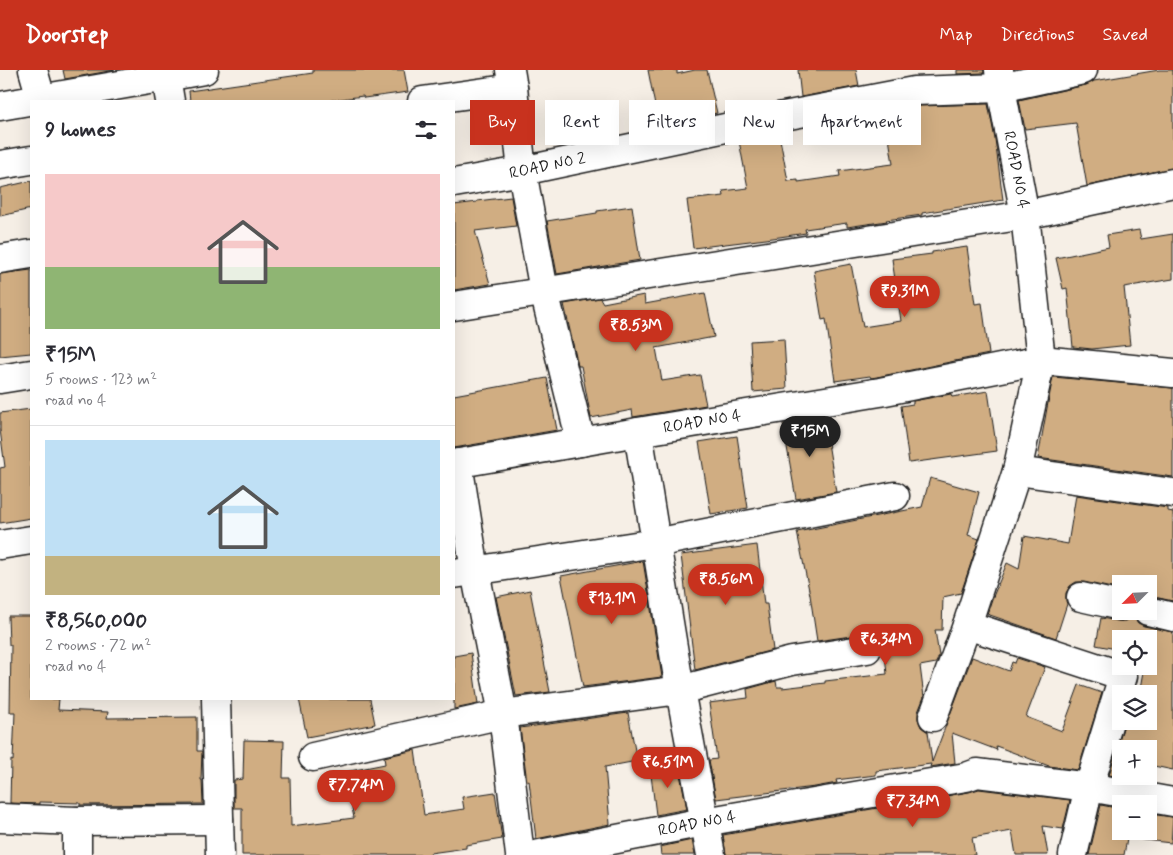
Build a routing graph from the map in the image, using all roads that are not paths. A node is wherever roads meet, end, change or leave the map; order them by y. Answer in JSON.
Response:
{"nodes":[{"id":1,"x":33,"y":70,"type":"edge"},
{"id":2,"x":204,"y":70,"type":"edge"},
{"id":3,"x":1083,"y":70,"type":"edge"},
{"id":4,"x":512,"y":79,"type":"edge"},
{"id":5,"x":1000,"y":79,"type":"edge"},
{"id":6,"x":168,"y":89,"type":"edge"},
{"id":7,"x":41,"y":98,"type":"junction"},
{"id":8,"x":30,"y":100,"type":"edge"},
{"id":9,"x":31,"y":100,"type":"edge"},
{"id":10,"x":426,"y":100,"type":"edge"},
{"id":11,"x":0,"y":106,"type":"edge"},
{"id":12,"x":30,"y":160,"type":"edge"},
{"id":13,"x":0,"y":165,"type":"edge"},
{"id":14,"x":522,"y":171,"type":"junction"},
{"id":15,"x":455,"y":183,"type":"edge"},
{"id":16,"x":1173,"y":183,"type":"edge"},
{"id":17,"x":1025,"y":215,"type":"junction"},
{"id":18,"x":30,"y":254,"type":"edge"},
{"id":19,"x":0,"y":259,"type":"edge"},
{"id":20,"x":544,"y":291,"type":"junction"},
{"id":21,"x":455,"y":306,"type":"edge"},
{"id":22,"x":1041,"y":360,"type":"junction"},
{"id":23,"x":1173,"y":373,"type":"edge"},
{"id":24,"x":30,"y":374,"type":"edge"},
{"id":25,"x":0,"y":379,"type":"edge"},
{"id":26,"x":638,"y":432,"type":"junction"},
{"id":27,"x":581,"y":442,"type":"junction"},
{"id":28,"x":456,"y":463,"type":"edge"},
{"id":29,"x":1017,"y":471,"type":"junction"},
{"id":30,"x":1173,"y":493,"type":"edge"},
{"id":31,"x":895,"y":496,"type":"dead end"},
{"id":32,"x":30,"y":540,"type":"edge"},
{"id":33,"x":655,"y":543,"type":"junction"},
{"id":34,"x":0,"y":545,"type":"edge"},
{"id":35,"x":464,"y":572,"type":"edge"},
{"id":36,"x":1081,"y":597,"type":"dead end"},
{"id":37,"x":1112,"y":604,"type":"edge"},
{"id":38,"x":1158,"y":613,"type":"edge"},
{"id":39,"x":1173,"y":617,"type":"edge"},
{"id":40,"x":967,"y":625,"type":"junction"},
{"id":41,"x":868,"y":649,"type":"dead end"},
{"id":42,"x":680,"y":690,"type":"junction"},
{"id":43,"x":216,"y":700,"type":"edge"},
{"id":44,"x":503,"y":714,"type":"junction"},
{"id":45,"x":933,"y":717,"type":"dead end"},
{"id":46,"x":313,"y":757,"type":"dead end"},
{"id":47,"x":1089,"y":787,"type":"junction"},
{"id":48,"x":1173,"y":802,"type":"edge"},
{"id":49,"x":0,"y":818,"type":"edge"},
{"id":50,"x":219,"y":820,"type":"junction"},
{"id":51,"x":78,"y":821,"type":"junction"},
{"id":52,"x":704,"y":822,"type":"junction"},
{"id":53,"x":78,"y":855,"type":"edge"},
{"id":54,"x":220,"y":855,"type":"edge"},
{"id":55,"x":520,"y":855,"type":"edge"},
{"id":56,"x":535,"y":855,"type":"edge"},
{"id":57,"x":710,"y":855,"type":"edge"},
{"id":58,"x":1073,"y":855,"type":"edge"}],
"edges":[{"from":1,"to":7,"type":"street"},
{"from":2,"to":6,"type":"street"},
{"from":3,"to":5,"type":"street","name":"ROAD NO 2"},
{"from":4,"to":10,"type":"street"},
{"from":4,"to":14,"type":"street"},
{"from":5,"to":14,"type":"street","name":"ROAD NO 2"},
{"from":5,"to":17,"type":"street","name":"ROAD NO 4"},
{"from":6,"to":7,"type":"street"},
{"from":7,"to":9,"type":"street"},
{"from":8,"to":11,"type":"street"},
{"from":12,"to":13,"type":"street"},
{"from":14,"to":15,"type":"street","name":"ROAD NO 2"},
{"from":14,"to":20,"type":"street"},
{"from":16,"to":17,"type":"street"},
{"from":17,"to":20,"type":"street"},
{"from":17,"to":22,"type":"street","name":"ROAD NO 4"},
{"from":18,"to":19,"type":"street"},
{"from":20,"to":21,"type":"street"},
{"from":20,"to":27,"type":"street"},
{"from":22,"to":23,"type":"street","name":"ROAD NO 4"},
{"from":22,"to":26,"type":"street","name":"ROAD NO 4"},
{"from":22,"to":29,"type":"street","name":"ROAD NO 4"},
{"from":24,"to":25,"type":"street"},
{"from":26,"to":27,"type":"street","name":"ROAD NO 4"},
{"from":26,"to":33,"type":"street"},
{"from":27,"to":28,"type":"street","name":"ROAD NO 4"},
{"from":28,"to":35,"type":"street"},
{"from":29,"to":30,"type":"street"},
{"from":29,"to":40,"type":"street","name":"ROAD NO 4"},
{"from":31,"to":33,"type":"street"},
{"from":32,"to":34,"type":"street"},
{"from":33,"to":35,"type":"street"},
{"from":33,"to":42,"type":"street"},
{"from":35,"to":44,"type":"street"},
{"from":36,"to":37,"type":"street"},
{"from":38,"to":39,"type":"street"},
{"from":40,"to":45,"type":"street","name":"ROAD NO 4"},
{"from":40,"to":47,"type":"street"},
{"from":41,"to":42,"type":"street"},
{"from":42,"to":44,"type":"street"},
{"from":42,"to":52,"type":"street"},
{"from":43,"to":50,"type":"street"},
{"from":44,"to":46,"type":"street"},
{"from":44,"to":55,"type":"street"},
{"from":47,"to":48,"type":"street"},
{"from":47,"to":52,"type":"street","name":"ROAD NO 4"},
{"from":47,"to":58,"type":"street"},
{"from":49,"to":51,"type":"street"},
{"from":50,"to":51,"type":"street"},
{"from":50,"to":54,"type":"street"},
{"from":51,"to":53,"type":"street"},
{"from":52,"to":56,"type":"street","name":"ROAD NO 4"},
{"from":52,"to":57,"type":"street"}]}
